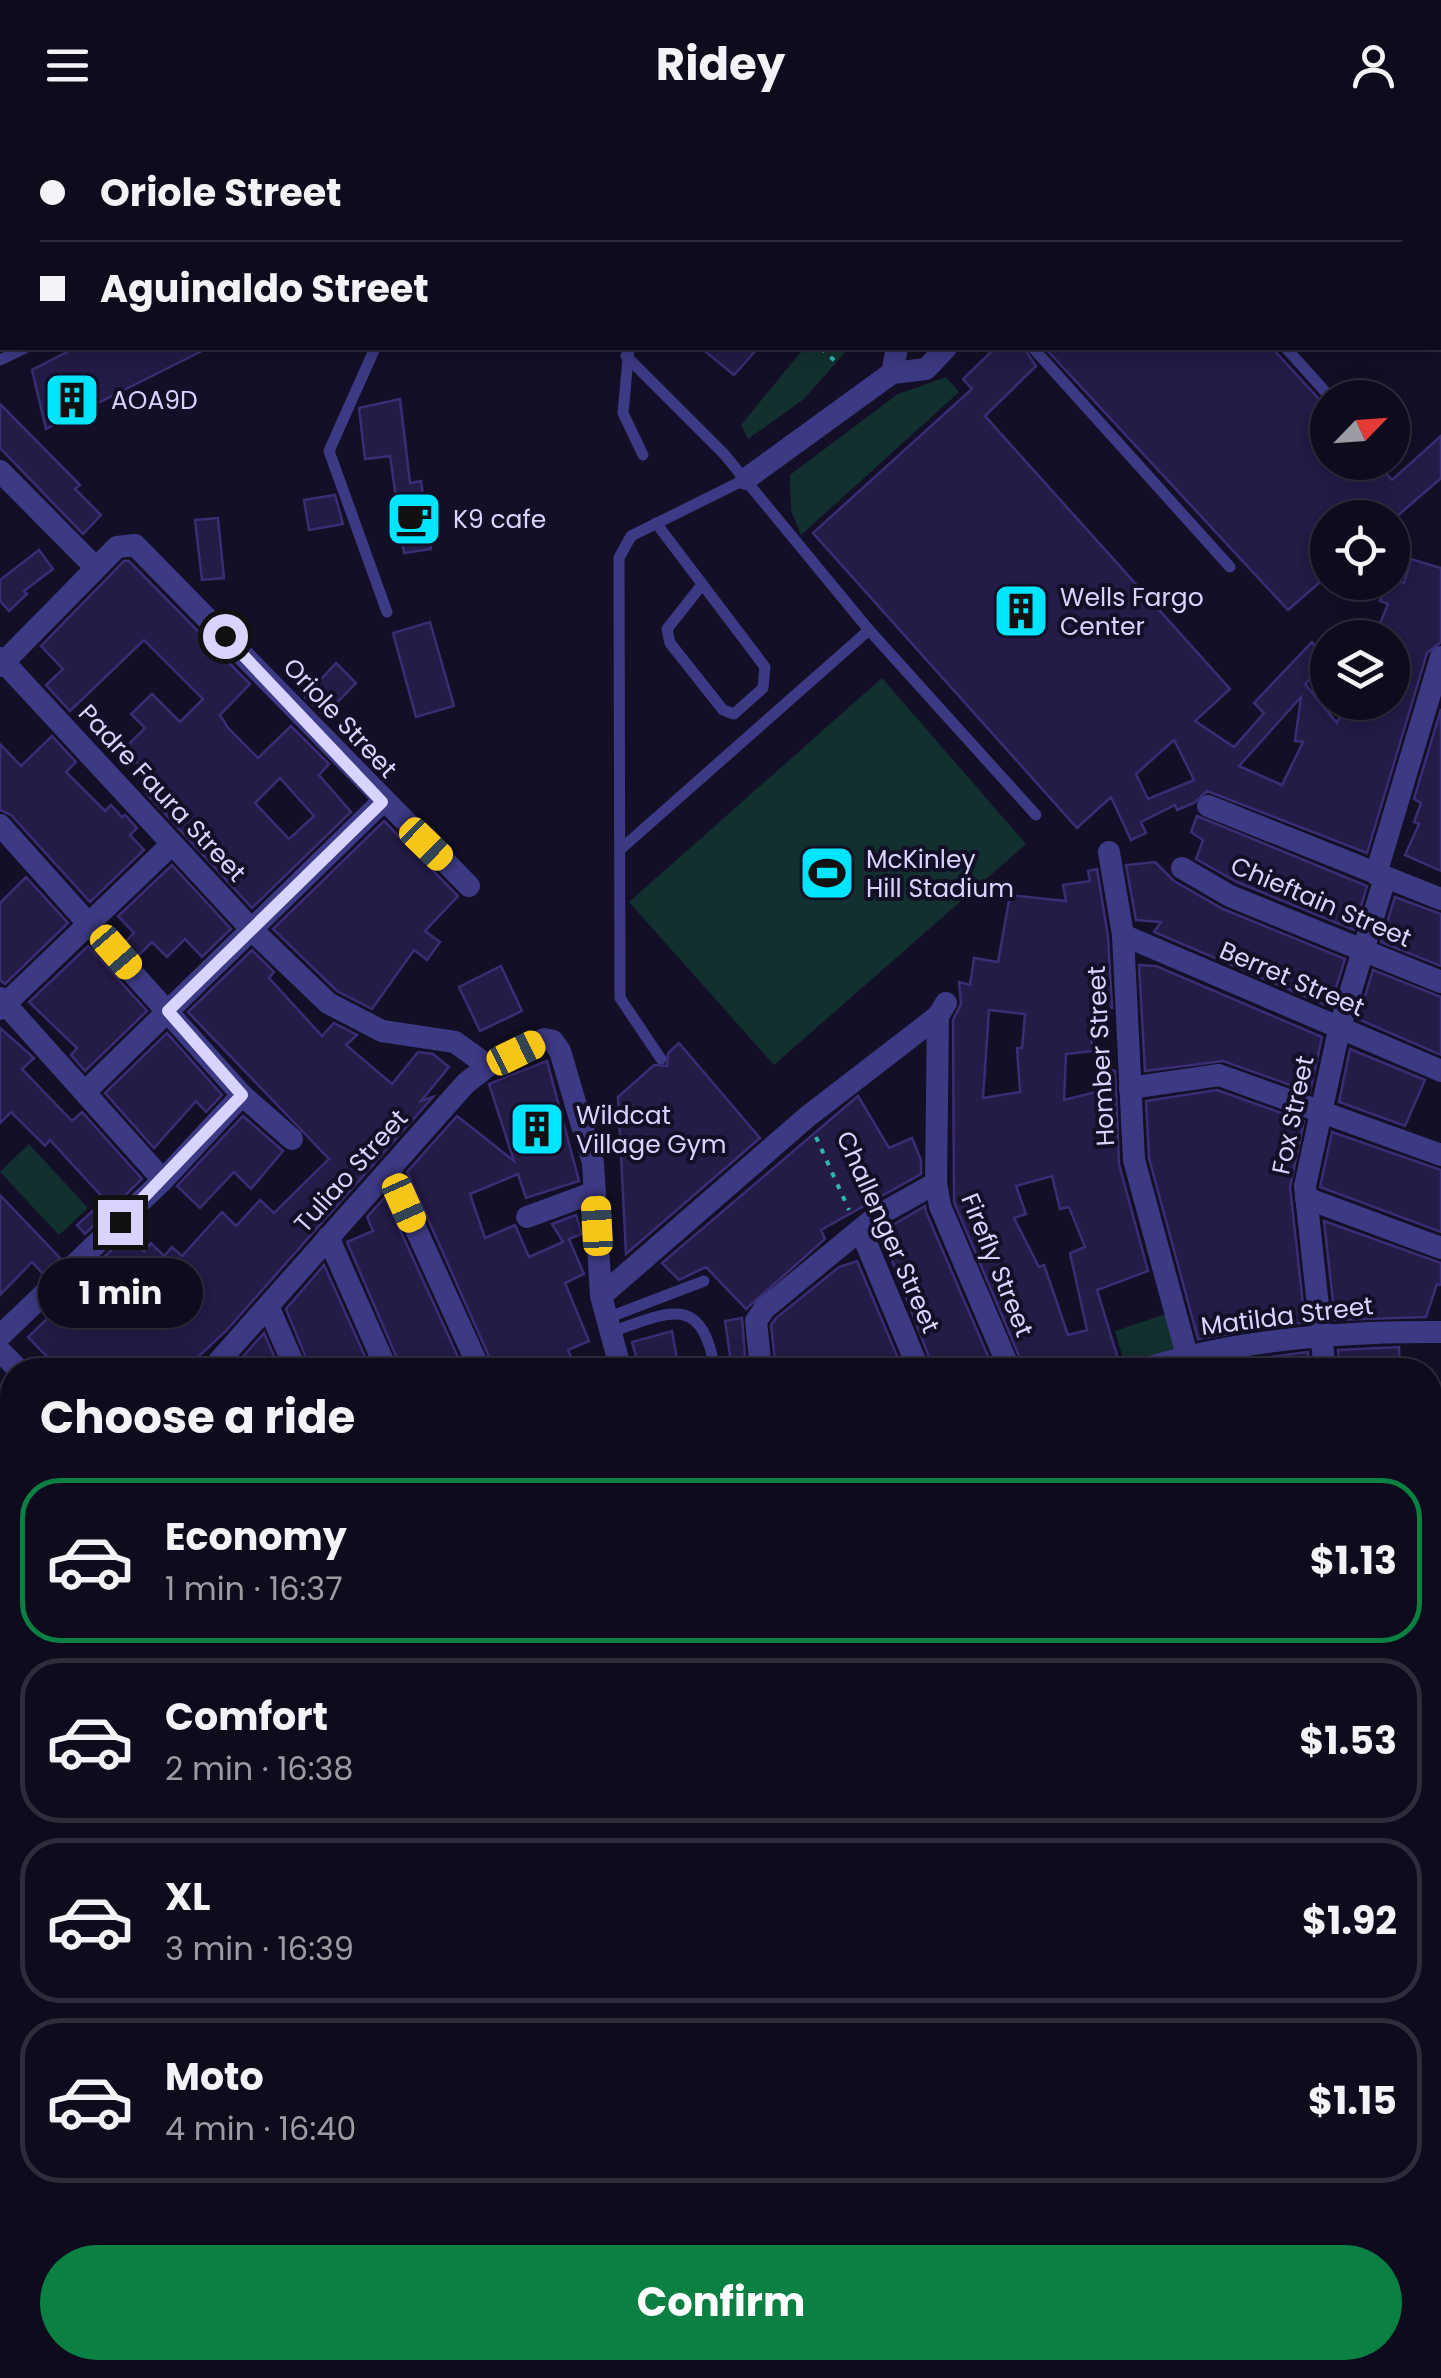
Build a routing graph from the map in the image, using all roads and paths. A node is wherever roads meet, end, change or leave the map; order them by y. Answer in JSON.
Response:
{"nodes":[{"id":1,"x":374,"y":350,"type":"edge"},
{"id":2,"x":823,"y":350,"type":"edge"},
{"id":3,"x":896,"y":350,"type":"edge"},
{"id":4,"x":944,"y":350,"type":"edge"},
{"id":5,"x":1035,"y":350,"type":"edge"},
{"id":6,"x":1288,"y":350,"type":"edge"},
{"id":7,"x":628,"y":352,"type":"edge"},
{"id":8,"x":836,"y":363,"type":"dead end"},
{"id":9,"x":892,"y":373,"type":"junction"},
{"id":10,"x":1315,"y":380,"type":"edge"},
{"id":11,"x":643,"y":455,"type":"dead end"},
{"id":12,"x":746,"y":479,"type":"junction"},
{"id":13,"x":4,"y":483,"type":"edge"},
{"id":14,"x":656,"y":524,"type":"junction"},
{"id":15,"x":95,"y":567,"type":"junction"},
{"id":16,"x":1230,"y":567,"type":"dead end"},
{"id":17,"x":700,"y":586,"type":"junction"},
{"id":18,"x":387,"y":612,"type":"dead end"},
{"id":19,"x":870,"y":630,"type":"junction"},
{"id":20,"x":1441,"y":657,"type":"edge"},
{"id":21,"x":1,"y":662,"type":"edge"},
{"id":22,"x":1434,"y":713,"type":"edge"},
{"id":23,"x":382,"y":802,"type":"junction"},
{"id":24,"x":1208,"y":806,"type":"dead end"},
{"id":25,"x":1036,"y":815,"type":"dead end"},
{"id":26,"x":0,"y":825,"type":"edge"},
{"id":27,"x":171,"y":844,"type":"junction"},
{"id":28,"x":622,"y":848,"type":"junction"},
{"id":29,"x":1109,"y":852,"type":"dead end"},
{"id":30,"x":1182,"y":868,"type":"dead end"},
{"id":31,"x":1381,"y":876,"type":"junction"},
{"id":32,"x":469,"y":886,"type":"dead end"},
{"id":33,"x":1441,"y":900,"type":"edge"},
{"id":34,"x":90,"y":922,"type":"junction"},
{"id":35,"x":253,"y":931,"type":"junction"},
{"id":36,"x":1123,"y":935,"type":"junction"},
{"id":37,"x":1361,"y":948,"type":"junction"},
{"id":38,"x":1441,"y":982,"type":"edge"},
{"id":39,"x":2,"y":1004,"type":"edge"},
{"id":40,"x":168,"y":1011,"type":"junction"},
{"id":41,"x":1339,"y":1030,"type":"junction"},
{"id":42,"x":661,"y":1059,"type":"dead end"},
{"id":43,"x":488,"y":1066,"type":"junction"},
{"id":44,"x":1441,"y":1070,"type":"edge"},
{"id":45,"x":1130,"y":1088,"type":"junction"},
{"id":46,"x":85,"y":1092,"type":"junction"},
{"id":47,"x":242,"y":1095,"type":"junction"},
{"id":48,"x":1322,"y":1110,"type":"junction"},
{"id":49,"x":807,"y":1117,"type":"junction"},
{"id":50,"x":292,"y":1139,"type":"dead end"},
{"id":51,"x":1441,"y":1156,"type":"edge"},
{"id":52,"x":389,"y":1170,"type":"junction"},
{"id":53,"x":164,"y":1180,"type":"junction"},
{"id":54,"x":936,"y":1183,"type":"junction"},
{"id":55,"x":595,"y":1192,"type":"junction"},
{"id":56,"x":1306,"y":1198,"type":"junction"},
{"id":57,"x":528,"y":1217,"type":"dead end"},
{"id":58,"x":862,"y":1231,"type":"junction"},
{"id":59,"x":328,"y":1237,"type":"junction"},
{"id":60,"x":1441,"y":1248,"type":"edge"},
{"id":61,"x":704,"y":1281,"type":"dead end"},
{"id":62,"x":268,"y":1306,"type":"junction"},
{"id":63,"x":606,"y":1315,"type":"junction"},
{"id":64,"x":1441,"y":1332,"type":"edge"},
{"id":65,"x":1320,"y":1335,"type":"junction"},
{"id":66,"x":0,"y":1336,"type":"edge"},
{"id":67,"x":221,"y":1358,"type":"edge"},
{"id":68,"x":291,"y":1358,"type":"edge"},
{"id":69,"x":382,"y":1358,"type":"edge"},
{"id":70,"x":475,"y":1358,"type":"edge"},
{"id":71,"x":619,"y":1358,"type":"edge"},
{"id":72,"x":713,"y":1358,"type":"edge"},
{"id":73,"x":760,"y":1358,"type":"edge"},
{"id":74,"x":914,"y":1358,"type":"edge"},
{"id":75,"x":1005,"y":1358,"type":"edge"},
{"id":76,"x":1188,"y":1358,"type":"edge"},
{"id":77,"x":1212,"y":1358,"type":"edge"},
{"id":78,"x":1323,"y":1358,"type":"edge"}],
"edges":[{"from":1,"to":18,"type":"lane"},
{"from":2,"to":8,"type":"path"},
{"from":3,"to":9,"type":"street"},
{"from":4,"to":9,"type":"street"},
{"from":5,"to":16,"type":"lane"},
{"from":6,"to":10,"type":"lane"},
{"from":7,"to":11,"type":"lane"},
{"from":7,"to":12,"type":"lane"},
{"from":9,"to":12,"type":"street"},
{"from":12,"to":14,"type":"lane"},
{"from":12,"to":19,"type":"lane"},
{"from":13,"to":15,"type":"street"},
{"from":14,"to":17,"type":"lane"},
{"from":14,"to":28,"type":"lane"},
{"from":15,"to":21,"type":"street"},
{"from":15,"to":23,"type":"street","name":"Oriole Street"},
{"from":17,"to":17,"type":"lane"},
{"from":19,"to":25,"type":"lane"},
{"from":19,"to":28,"type":"lane"},
{"from":20,"to":22,"type":"street","name":"Fox Street"},
{"from":21,"to":27,"type":"street","name":"Padre Faura Street"},
{"from":22,"to":31,"type":"street","name":"Fox Street"},
{"from":23,"to":32,"type":"street","name":"Oriole Street"},
{"from":23,"to":35,"type":"street"},
{"from":24,"to":31,"type":"street"},
{"from":26,"to":34,"type":"street"},
{"from":27,"to":34,"type":"street"},
{"from":27,"to":35,"type":"street","name":"Padre Faura Street"},
{"from":28,"to":42,"type":"lane"},
{"from":29,"to":36,"type":"street","name":"Homber Street"},
{"from":30,"to":37,"type":"street","name":"Chieftain Street"},
{"from":31,"to":33,"type":"street"},
{"from":31,"to":37,"type":"street","name":"Fox Street"},
{"from":34,"to":39,"type":"street"},
{"from":34,"to":40,"type":"street"},
{"from":35,"to":40,"type":"street"},
{"from":35,"to":43,"type":"street","name":"Padre Faura Street"},
{"from":36,"to":41,"type":"street","name":"Berret Street"},
{"from":36,"to":45,"type":"street","name":"Homber Street"},
{"from":37,"to":38,"type":"street","name":"Chieftain Street"},
{"from":37,"to":41,"type":"street","name":"Fox Street"},
{"from":39,"to":46,"type":"street"},
{"from":40,"to":46,"type":"street"},
{"from":40,"to":47,"type":"street"},
{"from":41,"to":44,"type":"street","name":"Berret Street"},
{"from":41,"to":48,"type":"street","name":"Fox Street"},
{"from":43,"to":52,"type":"street","name":"Tuliao Street"},
{"from":43,"to":55,"type":"street","name":"Tuliao Street"},
{"from":45,"to":48,"type":"street"},
{"from":45,"to":76,"type":"street","name":"Homber Street"},
{"from":46,"to":53,"type":"street"},
{"from":47,"to":50,"type":"street"},
{"from":47,"to":53,"type":"street"},
{"from":48,"to":51,"type":"street"},
{"from":48,"to":56,"type":"street","name":"Fox Street"},
{"from":49,"to":54,"type":"street","name":"Firefly Street"},
{"from":49,"to":58,"type":"path","name":"Challenger Street"},
{"from":49,"to":63,"type":"street"},
{"from":52,"to":59,"type":"street","name":"Tuliao Street"},
{"from":52,"to":70,"type":"street"},
{"from":53,"to":66,"type":"street"},
{"from":54,"to":58,"type":"street"},
{"from":54,"to":75,"type":"street","name":"Firefly Street"},
{"from":55,"to":57,"type":"street"},
{"from":55,"to":63,"type":"street"},
{"from":56,"to":60,"type":"street"},
{"from":56,"to":65,"type":"street","name":"Fox Street"},
{"from":58,"to":73,"type":"street"},
{"from":58,"to":74,"type":"street","name":"Challenger Street"},
{"from":59,"to":62,"type":"street","name":"Tuliao Street"},
{"from":59,"to":69,"type":"street"},
{"from":61,"to":63,"type":"lane"},
{"from":62,"to":67,"type":"street","name":"Tuliao Street"},
{"from":62,"to":68,"type":"street"},
{"from":63,"to":71,"type":"street"},
{"from":63,"to":72,"type":"lane"},
{"from":64,"to":65,"type":"street","name":"Matilda Street"},
{"from":65,"to":77,"type":"street","name":"Matilda Street"},
{"from":65,"to":78,"type":"street","name":"Fox Street"}]}
